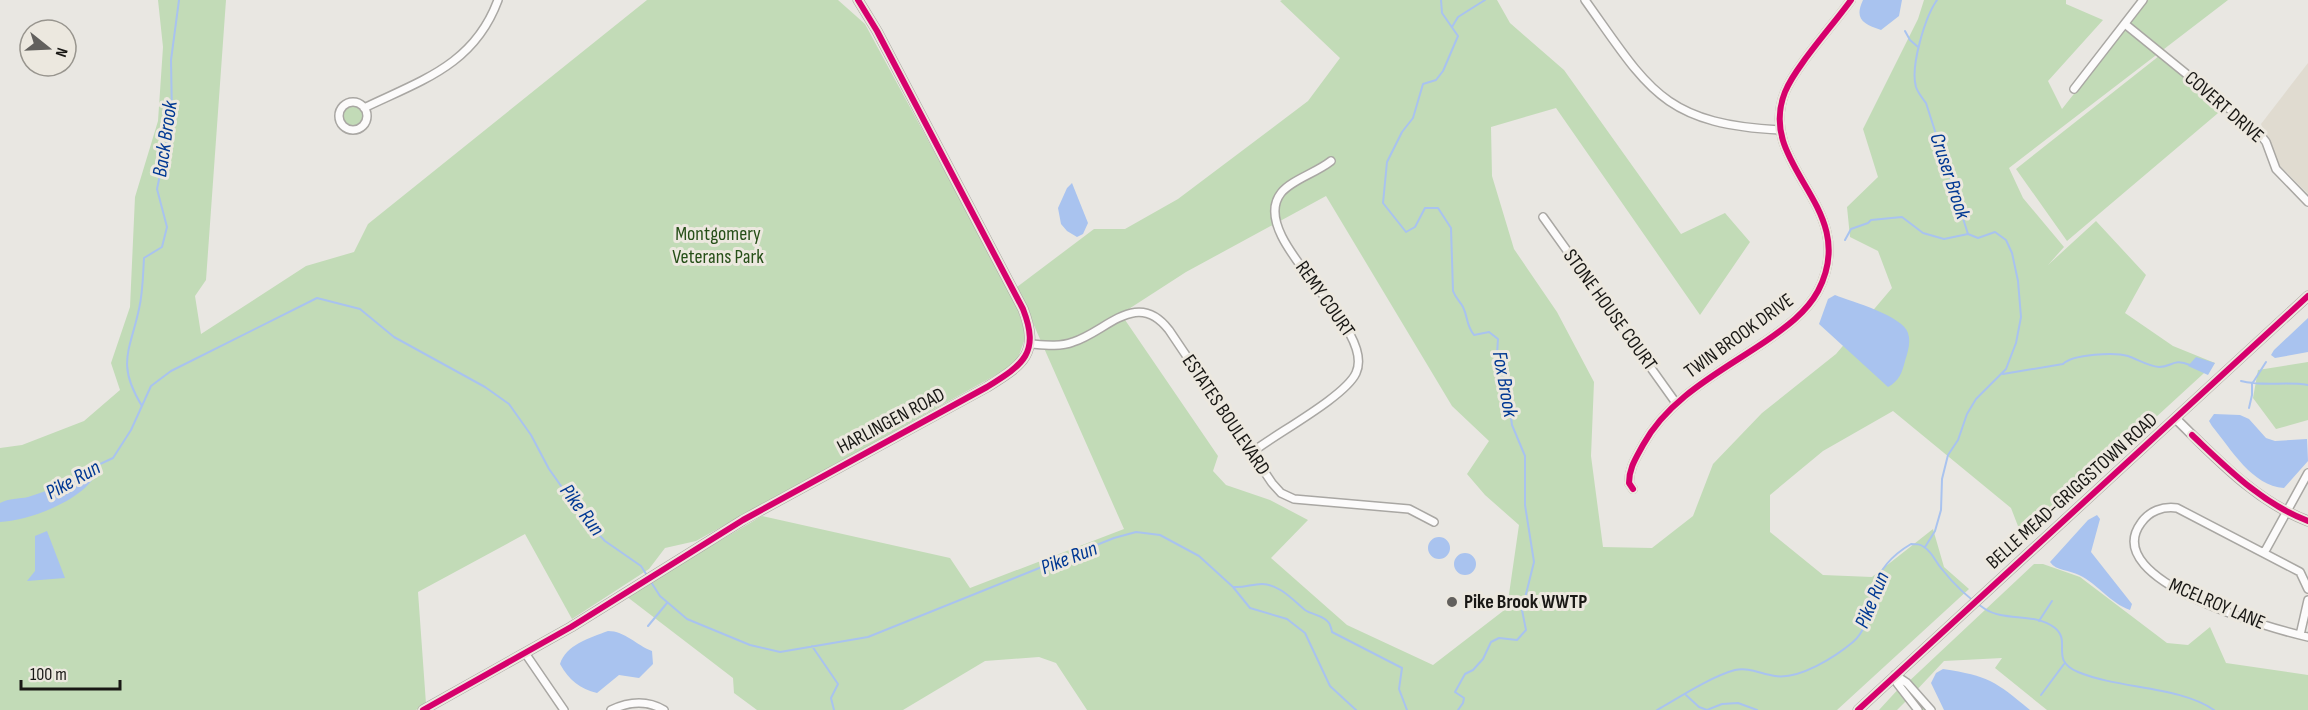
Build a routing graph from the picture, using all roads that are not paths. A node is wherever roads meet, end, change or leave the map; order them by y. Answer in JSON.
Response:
{"nodes":[{"id":1,"x":498,"y":0,"type":"edge"},
{"id":2,"x":858,"y":0,"type":"edge"},
{"id":3,"x":1585,"y":0,"type":"edge"},
{"id":4,"x":1851,"y":0,"type":"edge"},
{"id":5,"x":2144,"y":0,"type":"edge"},
{"id":6,"x":2125,"y":24,"type":"junction"},
{"id":7,"x":2074,"y":89,"type":"dead end"},
{"id":8,"x":364,"y":108,"type":"junction"},
{"id":9,"x":1779,"y":130,"type":"junction"},
{"id":10,"x":1331,"y":161,"type":"dead end"},
{"id":11,"x":2308,"y":202,"type":"edge"},
{"id":12,"x":1544,"y":218,"type":"dead end"},
{"id":13,"x":2308,"y":296,"type":"edge"},
{"id":14,"x":1031,"y":344,"type":"junction"},
{"id":15,"x":1676,"y":403,"type":"junction"},
{"id":16,"x":2176,"y":419,"type":"junction"},
{"id":17,"x":1251,"y":453,"type":"junction"},
{"id":18,"x":2308,"y":472,"type":"edge"},
{"id":19,"x":1633,"y":489,"type":"dead end"},
{"id":20,"x":2286,"y":511,"type":"junction"},
{"id":21,"x":2308,"y":521,"type":"edge"},
{"id":22,"x":1434,"y":522,"type":"dead end"},
{"id":23,"x":2264,"y":553,"type":"junction"},
{"id":24,"x":2308,"y":589,"type":"edge"},
{"id":25,"x":2308,"y":600,"type":"edge"},
{"id":26,"x":2304,"y":636,"type":"edge"},
{"id":27,"x":525,"y":653,"type":"junction"},
{"id":28,"x":1895,"y":675,"type":"junction"},
{"id":29,"x":423,"y":710,"type":"edge"},
{"id":30,"x":564,"y":710,"type":"edge"},
{"id":31,"x":611,"y":710,"type":"edge"},
{"id":32,"x":664,"y":710,"type":"edge"},
{"id":33,"x":1858,"y":710,"type":"edge"},
{"id":34,"x":1918,"y":710,"type":"edge"},
{"id":35,"x":1931,"y":710,"type":"edge"}],
"edges":[{"from":1,"to":8,"type":"street"},
{"from":2,"to":14,"type":"street"},
{"from":3,"to":9,"type":"street"},
{"from":4,"to":9,"type":"street"},
{"from":5,"to":6,"type":"street"},
{"from":6,"to":7,"type":"street"},
{"from":6,"to":11,"type":"street","name":"COVERT DRIVE"},
{"from":8,"to":8,"type":"street"},
{"from":9,"to":15,"type":"street","name":"TWIN BROOK DRIVE"},
{"from":10,"to":17,"type":"street","name":"REMY COURT"},
{"from":12,"to":15,"type":"street","name":"STONE HOUSE COURT"},
{"from":13,"to":16,"type":"street","name":"BELLE MEAD-GRIGGSTOWN ROAD"},
{"from":14,"to":17,"type":"street","name":"ESTATES BOULEVARD"},
{"from":14,"to":27,"type":"street","name":"HARLINGEN ROAD"},
{"from":15,"to":19,"type":"street","name":"TWIN BROOK DRIVE"},
{"from":16,"to":20,"type":"street"},
{"from":16,"to":28,"type":"street","name":"BELLE MEAD-GRIGGSTOWN ROAD"},
{"from":17,"to":22,"type":"street","name":"ESTATES BOULEVARD"},
{"from":18,"to":20,"type":"street"},
{"from":20,"to":21,"type":"street"},
{"from":20,"to":23,"type":"street"},
{"from":23,"to":24,"type":"street","name":"MCELROY LANE"},
{"from":23,"to":26,"type":"street","name":"MCELROY LANE"},
{"from":25,"to":26,"type":"street","name":"MCELROY LANE"},
{"from":27,"to":29,"type":"street","name":"HARLINGEN ROAD"},
{"from":27,"to":30,"type":"street"},
{"from":28,"to":33,"type":"street","name":"BELLE MEAD-GRIGGSTOWN ROAD"},
{"from":28,"to":34,"type":"street"},
{"from":28,"to":35,"type":"street"},
{"from":31,"to":32,"type":"street"}]}
